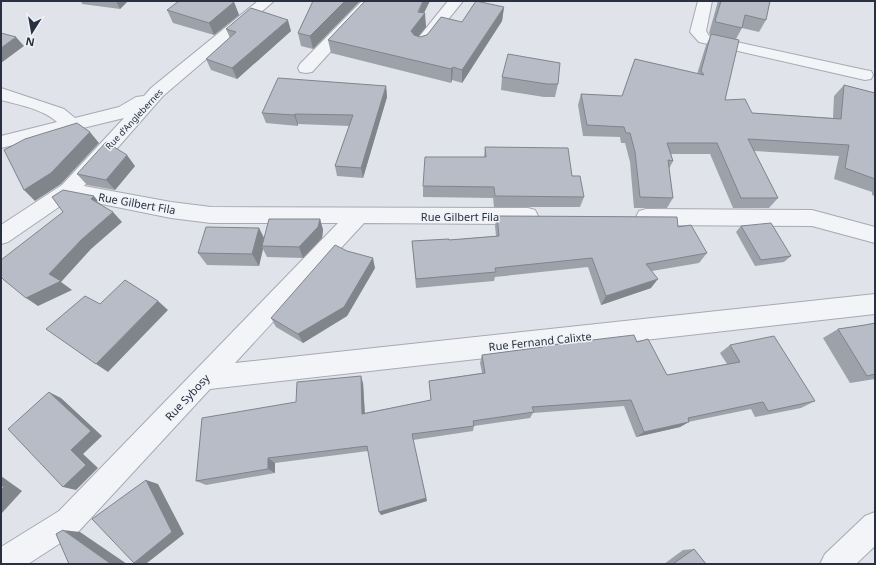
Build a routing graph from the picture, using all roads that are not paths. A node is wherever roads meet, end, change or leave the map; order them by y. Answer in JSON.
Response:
{"nodes":[{"id":1,"x":267,"y":1,"type":"edge"},
{"id":2,"x":370,"y":1,"type":"edge"},
{"id":3,"x":456,"y":1,"type":"edge"},
{"id":4,"x":705,"y":1,"type":"edge"},
{"id":5,"x":421,"y":44,"type":"edge"},
{"id":6,"x":306,"y":68,"type":"dead end"},
{"id":7,"x":865,"y":75,"type":"dead end"},
{"id":8,"x":157,"y":92,"type":"junction"},
{"id":9,"x":1,"y":94,"type":"edge"},
{"id":10,"x":72,"y":125,"type":"junction"},
{"id":11,"x":1,"y":142,"type":"edge"},
{"id":12,"x":69,"y":190,"type":"junction"},
{"id":13,"x":359,"y":215,"type":"junction"},
{"id":14,"x":550,"y":216,"type":"edge"},
{"id":15,"x":629,"y":217,"type":"edge"},
{"id":16,"x":875,"y":235,"type":"edge"},
{"id":17,"x":1,"y":236,"type":"edge"},
{"id":18,"x":875,"y":304,"type":"edge"},
{"id":19,"x":204,"y":378,"type":"junction"},
{"id":20,"x":875,"y":526,"type":"edge"},
{"id":21,"x":1,"y":564,"type":"edge"},
{"id":22,"x":835,"y":564,"type":"edge"}],
"edges":[{"from":1,"to":8,"type":"street","name":"Rue d'Anglebernes"},
{"from":2,"to":6,"type":"street"},
{"from":3,"to":5,"type":"street"},
{"from":4,"to":7,"type":"street"},
{"from":8,"to":10,"type":"street"},
{"from":8,"to":12,"type":"street","name":"Rue d'Anglebernes"},
{"from":9,"to":10,"type":"street"},
{"from":10,"to":11,"type":"street"},
{"from":12,"to":13,"type":"street","name":"Rue Gilbert Fila"},
{"from":12,"to":17,"type":"street","name":"Rue d'Anglebernes"},
{"from":13,"to":14,"type":"street","name":"Rue Gilbert Fila"},
{"from":13,"to":19,"type":"street","name":"Rue Sybosy"},
{"from":15,"to":16,"type":"street"},
{"from":18,"to":19,"type":"street","name":"Rue Fernand Calixte"},
{"from":19,"to":21,"type":"street","name":"Rue Sybosy"},
{"from":20,"to":22,"type":"street"}]}
